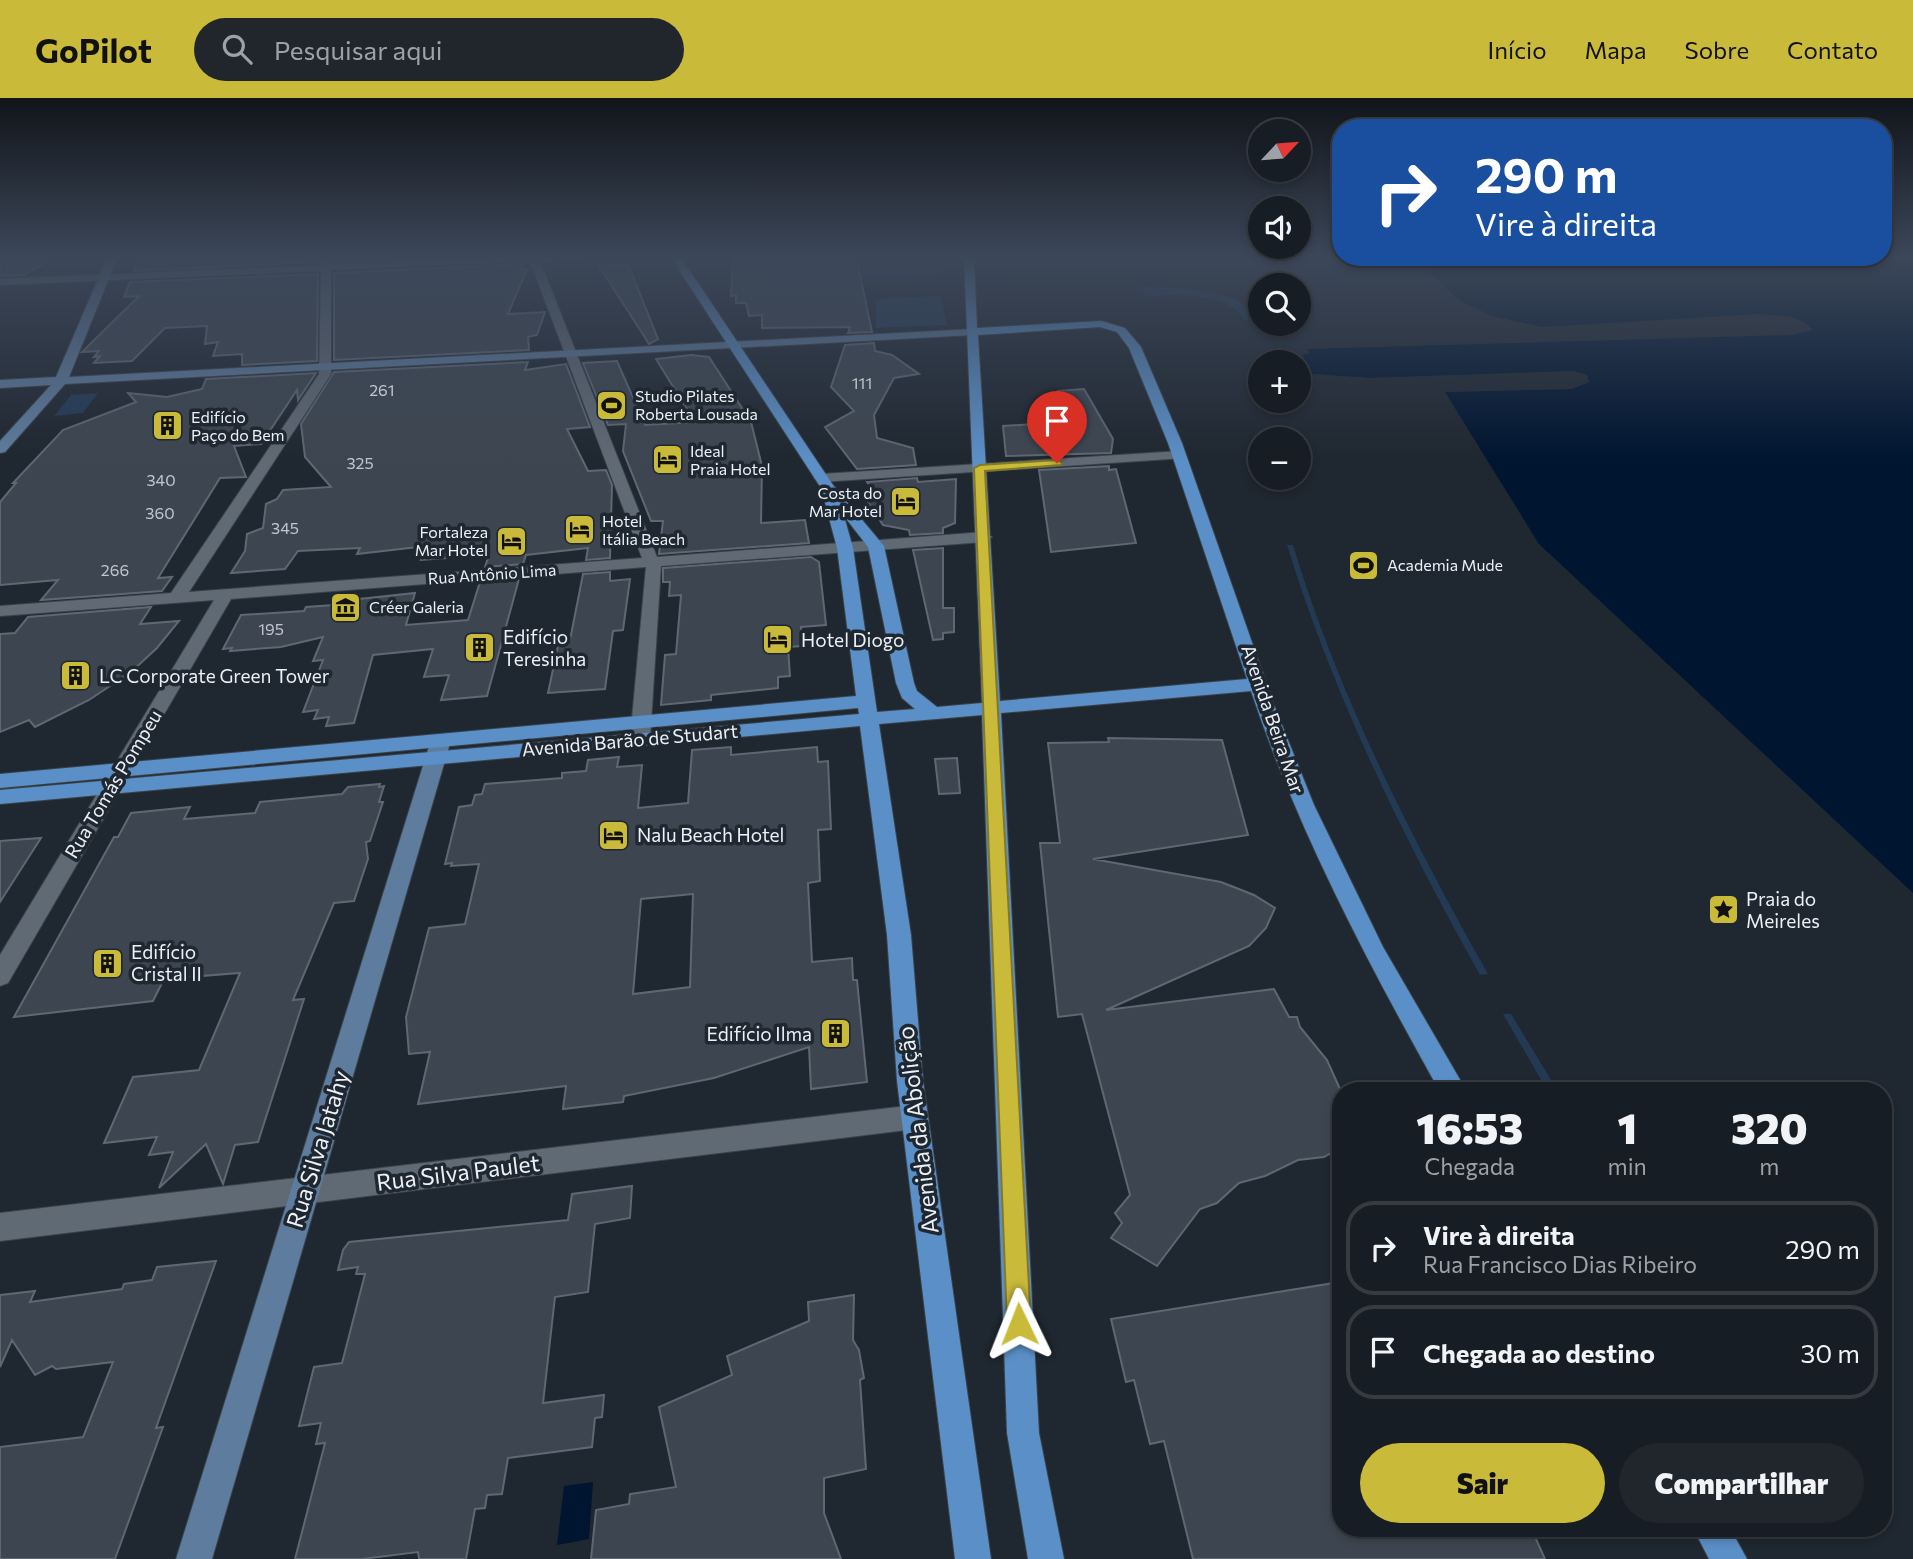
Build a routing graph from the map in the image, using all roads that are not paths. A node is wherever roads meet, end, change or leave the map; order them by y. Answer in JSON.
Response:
{"nodes":[{"id":1,"x":84,"y":324,"type":"edge"},
{"id":2,"x":325,"y":324,"type":"edge"},
{"id":3,"x":559,"y":324,"type":"edge"},
{"id":4,"x":720,"y":324,"type":"edge"},
{"id":5,"x":973,"y":324,"type":"edge"},
{"id":6,"x":1090,"y":324,"type":"edge"},
{"id":7,"x":1095,"y":324,"type":"edge"},
{"id":8,"x":973,"y":332,"type":"junction"},
{"id":9,"x":734,"y":345,"type":"junction"},
{"id":10,"x":571,"y":354,"type":"junction"},
{"id":11,"x":325,"y":368,"type":"junction"},
{"id":12,"x":61,"y":381,"type":"junction"},
{"id":13,"x":0,"y":384,"type":"edge"},
{"id":14,"x":0,"y":449,"type":"edge"},
{"id":15,"x":1180,"y":455,"type":"junction"},
{"id":16,"x":980,"y":468,"type":"junction"},
{"id":17,"x":825,"y":483,"type":"junction"},
{"id":18,"x":984,"y":537,"type":"junction"},
{"id":19,"x":876,"y":546,"type":"junction"},
{"id":20,"x":845,"y":548,"type":"junction"},
{"id":21,"x":651,"y":563,"type":"junction"},
{"id":22,"x":226,"y":593,"type":"junction"},
{"id":23,"x":177,"y":597,"type":"junction"},
{"id":24,"x":0,"y":611,"type":"edge"},
{"id":25,"x":1260,"y":684,"type":"junction"},
{"id":26,"x":993,"y":707,"type":"junction"},
{"id":27,"x":868,"y":709,"type":"junction"},
{"id":28,"x":931,"y":712,"type":"junction"},
{"id":29,"x":641,"y":730,"type":"junction"},
{"id":30,"x":438,"y":748,"type":"junction"},
{"id":31,"x":115,"y":779,"type":"junction"},
{"id":32,"x":0,"y":781,"type":"edge"},
{"id":33,"x":0,"y":797,"type":"edge"},
{"id":34,"x":0,"y":976,"type":"edge"},
{"id":35,"x":1447,"y":1082,"type":"edge"},
{"id":36,"x":915,"y":1117,"type":"junction"},
{"id":37,"x":305,"y":1191,"type":"junction"},
{"id":38,"x":0,"y":1227,"type":"edge"},
{"id":39,"x":1716,"y":1537,"type":"edge"},
{"id":40,"x":194,"y":1559,"type":"edge"},
{"id":41,"x":972,"y":1559,"type":"edge"},
{"id":42,"x":1046,"y":1559,"type":"edge"},
{"id":43,"x":1729,"y":1559,"type":"edge"}],
"edges":[{"from":1,"to":12,"type":"main road"},
{"from":2,"to":11,"type":"street"},
{"from":3,"to":10,"type":"street"},
{"from":4,"to":9,"type":"main road"},
{"from":5,"to":8,"type":"main road"},
{"from":6,"to":8,"type":"main road","name":"Avenida Beira Mar"},
{"from":7,"to":15,"type":"main road","name":"Avenida Beira Mar"},
{"from":8,"to":9,"type":"main road"},
{"from":8,"to":16,"type":"main road"},
{"from":9,"to":10,"type":"main road"},
{"from":9,"to":17,"type":"main road"},
{"from":10,"to":11,"type":"main road"},
{"from":10,"to":21,"type":"street"},
{"from":11,"to":12,"type":"main road"},
{"from":11,"to":23,"type":"street"},
{"from":12,"to":13,"type":"main road"},
{"from":12,"to":14,"type":"main road"},
{"from":15,"to":16,"type":"street"},
{"from":15,"to":25,"type":"main road","name":"Avenida Beira Mar"},
{"from":16,"to":17,"type":"street"},
{"from":16,"to":18,"type":"main road"},
{"from":17,"to":19,"type":"main road"},
{"from":17,"to":20,"type":"main road","name":"Avenida da Abolição"},
{"from":18,"to":19,"type":"street","name":"Rua Antônio Lima"},
{"from":18,"to":26,"type":"main road"},
{"from":19,"to":20,"type":"street","name":"Rua Antônio Lima"},
{"from":19,"to":28,"type":"main road"},
{"from":20,"to":21,"type":"street","name":"Rua Antônio Lima"},
{"from":20,"to":27,"type":"main road","name":"Avenida da Abolição"},
{"from":21,"to":22,"type":"street","name":"Rua Antônio Lima"},
{"from":21,"to":29,"type":"street"},
{"from":22,"to":23,"type":"street","name":"Rua Antônio Lima"},
{"from":22,"to":31,"type":"street","name":"Rua Tomás Pompeu"},
{"from":23,"to":24,"type":"street","name":"Rua Antônio Lima"},
{"from":25,"to":26,"type":"main road","name":"Avenida Barão de Studart"},
{"from":25,"to":35,"type":"main road","name":"Avenida Beira Mar"},
{"from":26,"to":28,"type":"main road","name":"Avenida Barão de Studart"},
{"from":26,"to":42,"type":"main road"},
{"from":27,"to":28,"type":"main road","name":"Avenida Barão de Studart"},
{"from":27,"to":29,"type":"main road","name":"Avenida Barão de Studart"},
{"from":27,"to":36,"type":"main road","name":"Avenida da Abolição"},
{"from":29,"to":30,"type":"main road","name":"Avenida Barão de Studart"},
{"from":30,"to":31,"type":"main road","name":"Avenida Barão de Studart"},
{"from":30,"to":37,"type":"main road","name":"Rua Silva Jatahy"},
{"from":31,"to":32,"type":"main road","name":"Avenida Barão de Studart"},
{"from":31,"to":33,"type":"main road","name":"Avenida Barão de Studart"},
{"from":31,"to":34,"type":"street","name":"Rua Tomás Pompeu"},
{"from":36,"to":37,"type":"street","name":"Rua Silva Paulet"},
{"from":36,"to":41,"type":"main road","name":"Avenida da Abolição"},
{"from":37,"to":38,"type":"street","name":"Rua Silva Paulet"},
{"from":37,"to":40,"type":"main road","name":"Rua Silva Jatahy"},
{"from":39,"to":43,"type":"main road"}]}
